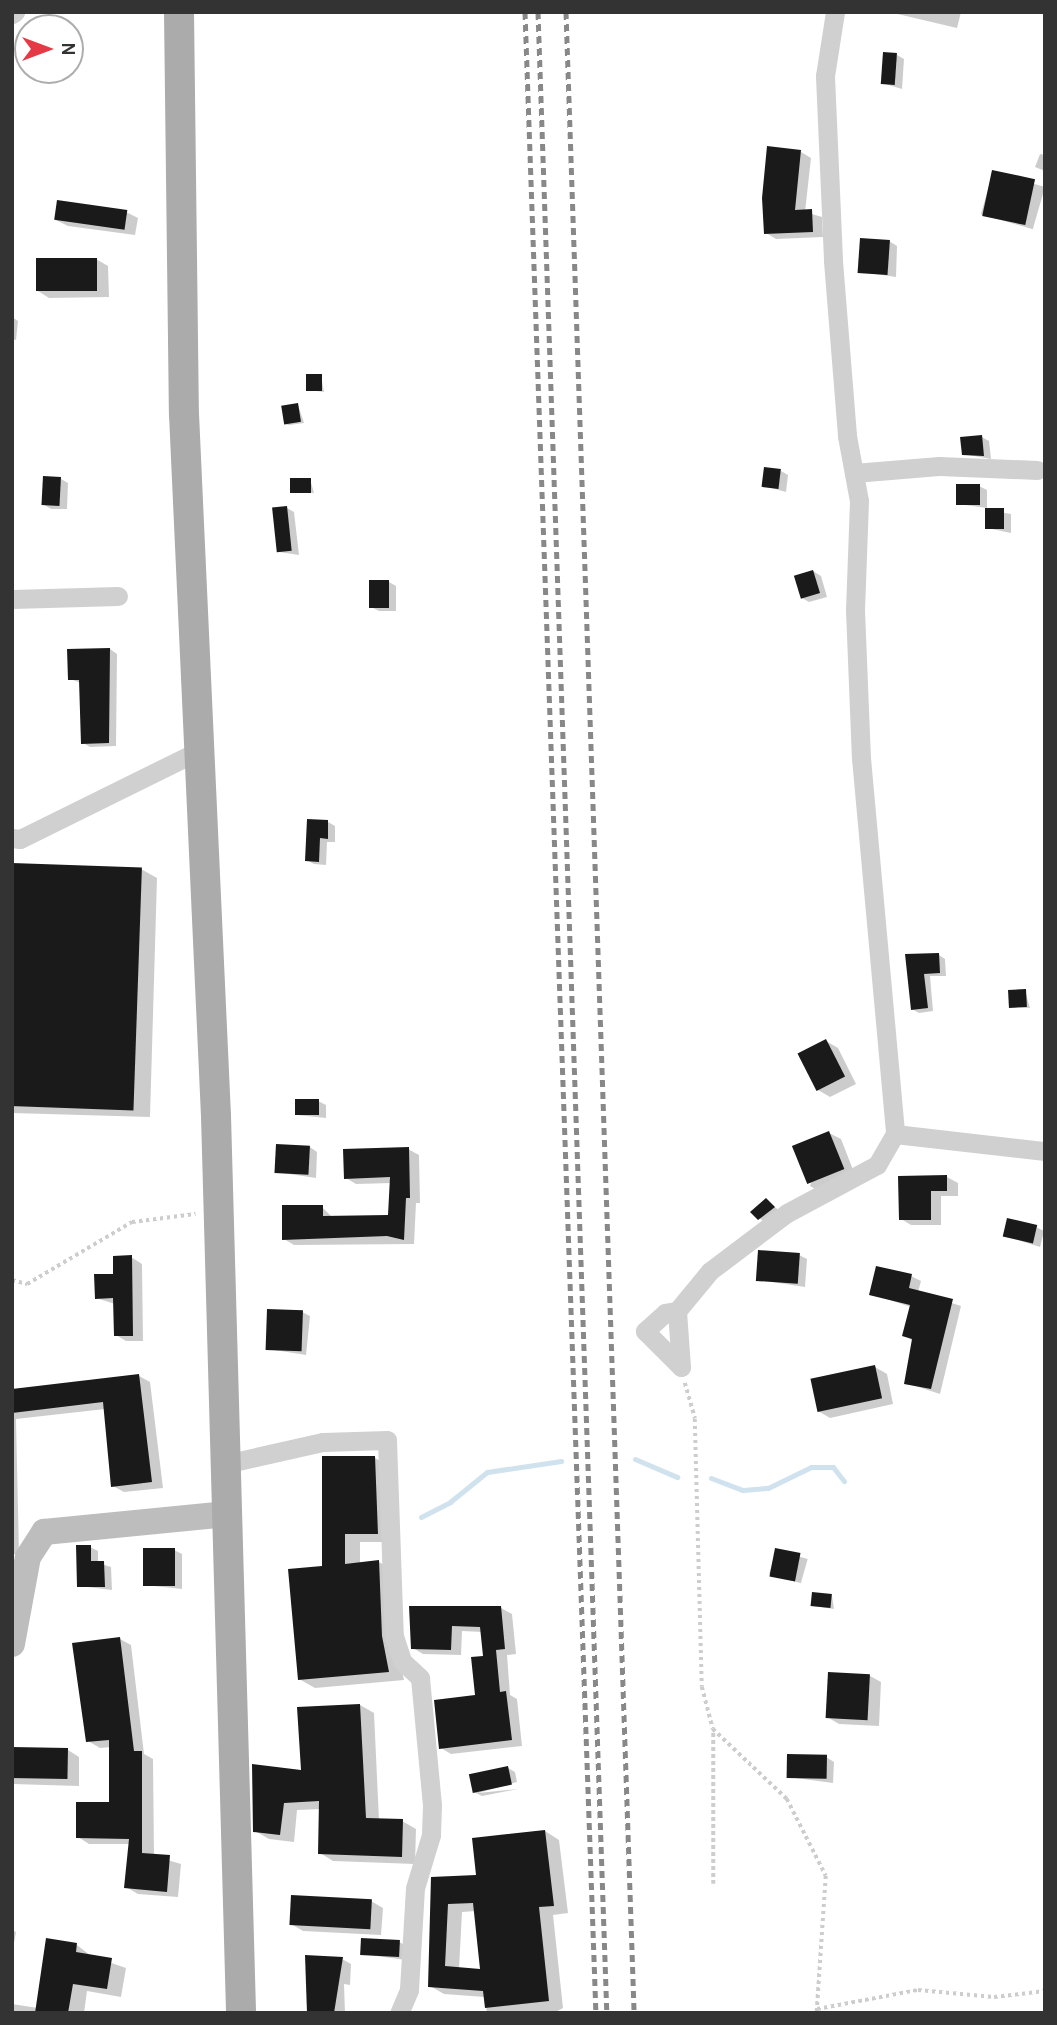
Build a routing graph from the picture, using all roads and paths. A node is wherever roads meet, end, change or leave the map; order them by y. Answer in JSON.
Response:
{"nodes":[{"id":1,"x":179,"y":12,"type":"edge"},
{"id":2,"x":835,"y":12,"type":"edge"},
{"id":3,"x":1037,"y":470,"type":"dead end"},
{"id":4,"x":854,"y":473,"type":"junction"},
{"id":5,"x":118,"y":596,"type":"dead end"},
{"id":6,"x":12,"y":599,"type":"edge"},
{"id":7,"x":196,"y":752,"type":"junction"},
{"id":8,"x":12,"y":838,"type":"edge"},
{"id":9,"x":895,"y":1134,"type":"junction"},
{"id":10,"x":1045,"y":1151,"type":"edge"},
{"id":11,"x":218,"y":1212,"type":"junction"},
{"id":12,"x":12,"y":1280,"type":"edge"},
{"id":13,"x":677,"y":1311,"type":"junction"},
{"id":14,"x":681,"y":1367,"type":"junction"},
{"id":15,"x":225,"y":1464,"type":"junction"},
{"id":16,"x":227,"y":1514,"type":"junction"},
{"id":17,"x":12,"y":1644,"type":"edge"},
{"id":18,"x":713,"y":1728,"type":"junction"},
{"id":19,"x":713,"y":1884,"type":"dead end"},
{"id":20,"x":1045,"y":1991,"type":"edge"},
{"id":21,"x":817,"y":2011,"type":"edge"},
{"id":22,"x":240,"y":2013,"type":"edge"},
{"id":23,"x":399,"y":2013,"type":"edge"}],
"edges":[{"from":1,"to":7,"type":"main road"},
{"from":2,"to":4,"type":"street"},
{"from":3,"to":4,"type":"street"},
{"from":4,"to":9,"type":"street"},
{"from":5,"to":6,"type":"street"},
{"from":7,"to":8,"type":"street"},
{"from":7,"to":11,"type":"main road"},
{"from":9,"to":10,"type":"street"},
{"from":9,"to":13,"type":"street"},
{"from":11,"to":12,"type":"path"},
{"from":11,"to":15,"type":"main road"},
{"from":13,"to":14,"type":"street"},
{"from":13,"to":14,"type":"street"},
{"from":14,"to":18,"type":"path"},
{"from":15,"to":16,"type":"main road"},
{"from":15,"to":23,"type":"street"},
{"from":16,"to":17,"type":"street"},
{"from":16,"to":22,"type":"main road"},
{"from":18,"to":19,"type":"path"},
{"from":18,"to":21,"type":"path"},
{"from":20,"to":21,"type":"path"}]}
